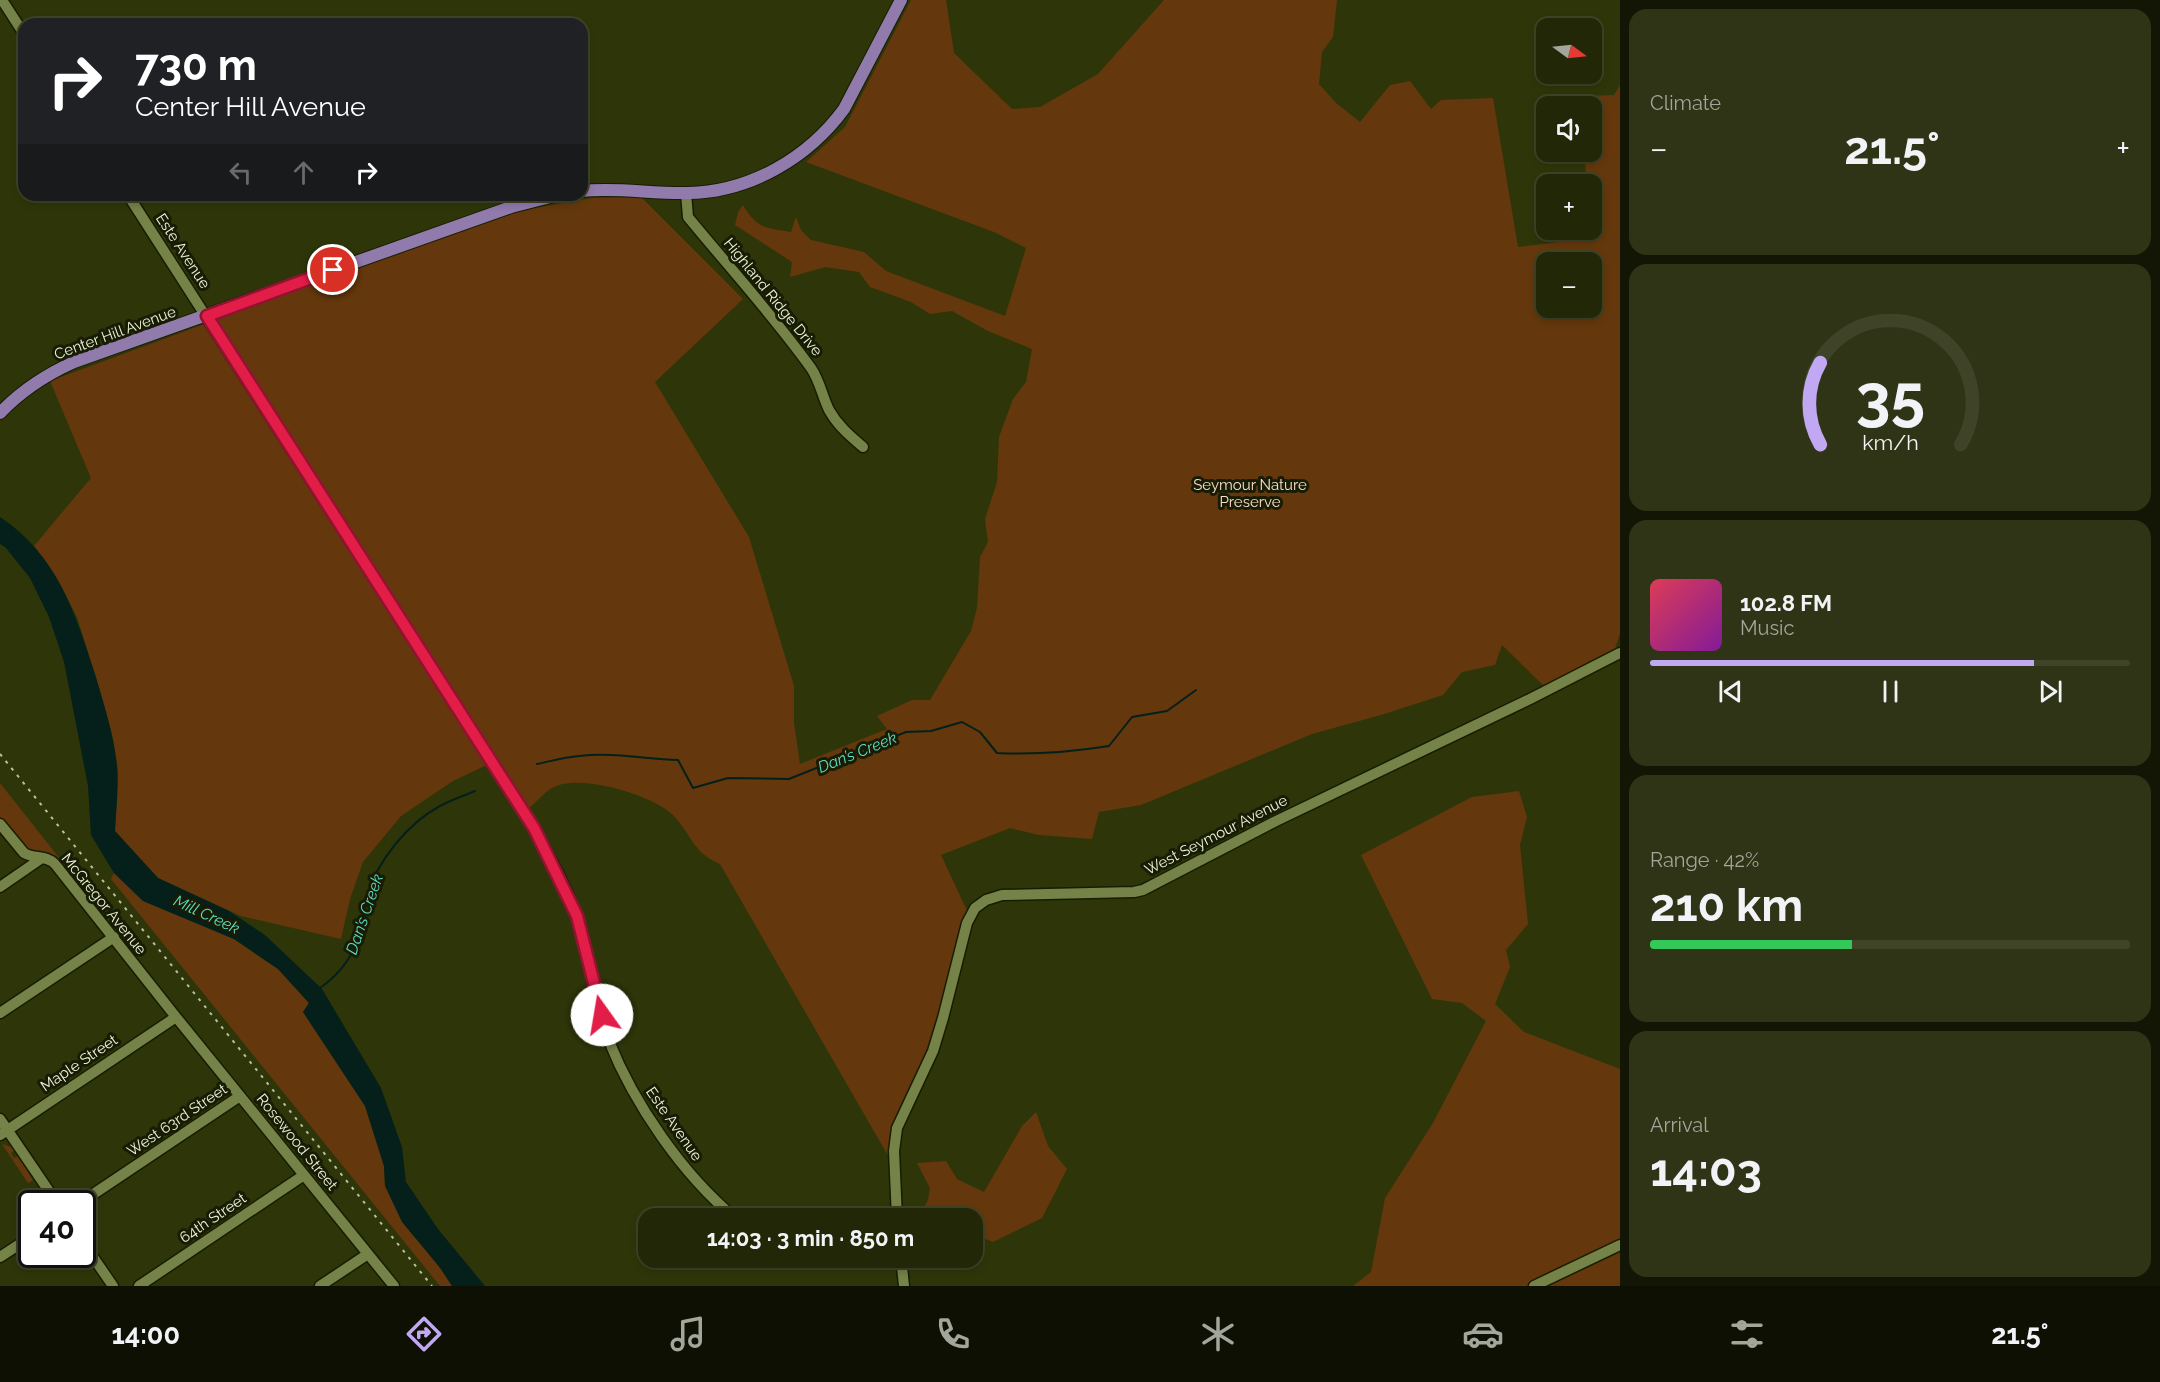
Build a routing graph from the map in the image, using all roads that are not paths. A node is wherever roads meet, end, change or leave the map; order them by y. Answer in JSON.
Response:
{"nodes":[{"id":1,"x":2,"y":0,"type":"edge"},
{"id":2,"x":901,"y":0,"type":"edge"},
{"id":3,"x":18,"y":25,"type":"edge"},
{"id":4,"x":588,"y":191,"type":"edge"},
{"id":5,"x":686,"y":193,"type":"junction"},
{"id":6,"x":133,"y":201,"type":"edge"},
{"id":7,"x":534,"y":201,"type":"edge"},
{"id":8,"x":207,"y":316,"type":"junction"},
{"id":9,"x":0,"y":413,"type":"edge"},
{"id":10,"x":863,"y":447,"type":"dead end"},
{"id":11,"x":1620,"y":654,"type":"edge"},
{"id":12,"x":0,"y":824,"type":"edge"},
{"id":13,"x":42,"y":858,"type":"junction"},
{"id":14,"x":0,"y":887,"type":"edge"},
{"id":15,"x":114,"y":937,"type":"junction"},
{"id":16,"x":0,"y":1013,"type":"edge"},
{"id":17,"x":176,"y":1017,"type":"junction"},
{"id":18,"x":240,"y":1096,"type":"junction"},
{"id":19,"x":0,"y":1119,"type":"edge"},
{"id":20,"x":4,"y":1132,"type":"edge"},
{"id":21,"x":304,"y":1175,"type":"junction"},
{"id":22,"x":47,"y":1190,"type":"edge"},
{"id":23,"x":96,"y":1192,"type":"edge"},
{"id":24,"x":724,"y":1208,"type":"edge"},
{"id":25,"x":897,"y":1208,"type":"edge"},
{"id":26,"x":18,"y":1245,"type":"edge"},
{"id":27,"x":1620,"y":1245,"type":"edge"},
{"id":28,"x":368,"y":1254,"type":"junction"},
{"id":29,"x":0,"y":1257,"type":"edge"},
{"id":30,"x":96,"y":1261,"type":"edge"},
{"id":31,"x":902,"y":1268,"type":"edge"},
{"id":32,"x":904,"y":1285,"type":"edge"},
{"id":33,"x":113,"y":1286,"type":"edge"},
{"id":34,"x":139,"y":1286,"type":"edge"},
{"id":35,"x":320,"y":1286,"type":"edge"},
{"id":36,"x":394,"y":1286,"type":"edge"},
{"id":37,"x":1534,"y":1286,"type":"edge"}],
"edges":[{"from":1,"to":3,"type":"street"},
{"from":2,"to":5,"type":"main road"},
{"from":4,"to":5,"type":"main road"},
{"from":5,"to":10,"type":"street","name":"Highland Ridge Drive"},
{"from":6,"to":8,"type":"street","name":"Este Avenue"},
{"from":7,"to":8,"type":"main road","name":"Center Hill Avenue"},
{"from":8,"to":9,"type":"main road","name":"Center Hill Avenue"},
{"from":8,"to":24,"type":"street","name":"Este Avenue"},
{"from":11,"to":25,"type":"street","name":"West Seymour Avenue"},
{"from":12,"to":13,"type":"street","name":"McGregor Avenue"},
{"from":13,"to":14,"type":"street"},
{"from":13,"to":15,"type":"street","name":"McGregor Avenue"},
{"from":15,"to":16,"type":"street"},
{"from":15,"to":17,"type":"street","name":"McGregor Avenue"},
{"from":17,"to":18,"type":"street","name":"Rosewood Street"},
{"from":17,"to":20,"type":"street","name":"Maple Street"},
{"from":18,"to":21,"type":"street","name":"Rosewood Street"},
{"from":18,"to":23,"type":"street","name":"West 63rd Street"},
{"from":19,"to":20,"type":"street"},
{"from":20,"to":22,"type":"street"},
{"from":21,"to":28,"type":"street","name":"Rosewood Street"},
{"from":21,"to":34,"type":"street","name":"64th Street"},
{"from":26,"to":29,"type":"street"},
{"from":27,"to":37,"type":"street"},
{"from":28,"to":35,"type":"street"},
{"from":28,"to":36,"type":"street","name":"Rosewood Street"},
{"from":30,"to":33,"type":"street"},
{"from":31,"to":32,"type":"street"}]}
